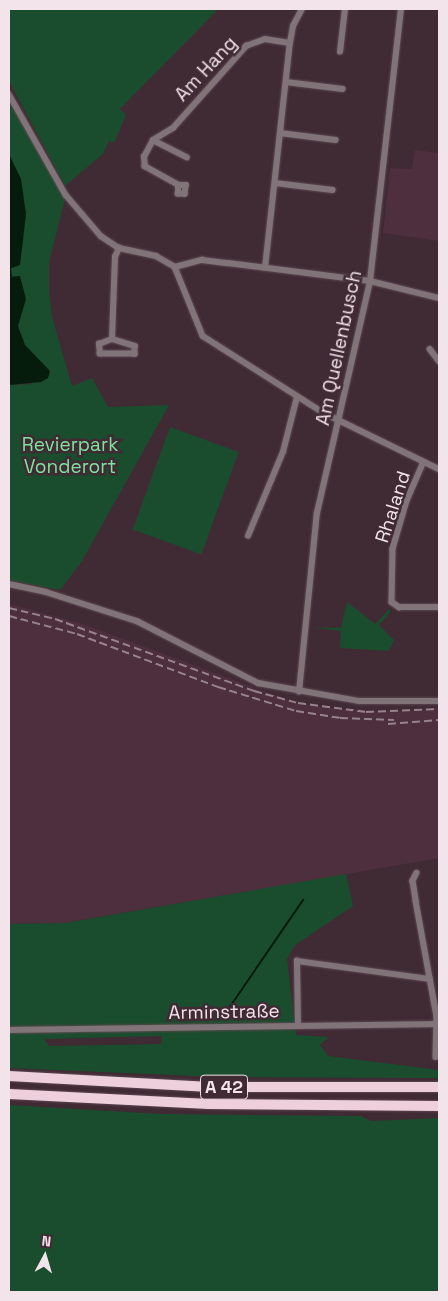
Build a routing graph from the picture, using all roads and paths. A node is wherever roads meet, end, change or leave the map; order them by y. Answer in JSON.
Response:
{"nodes":[{"id":1,"x":302,"y":9,"type":"edge"},
{"id":2,"x":345,"y":9,"type":"edge"},
{"id":3,"x":401,"y":9,"type":"edge"},
{"id":4,"x":290,"y":43,"type":"junction"},
{"id":5,"x":340,"y":52,"type":"dead end"},
{"id":6,"x":286,"y":82,"type":"junction"},
{"id":7,"x":342,"y":89,"type":"dead end"},
{"id":8,"x":9,"y":94,"type":"edge"},
{"id":9,"x":280,"y":133,"type":"junction"},
{"id":10,"x":152,"y":140,"type":"junction"},
{"id":11,"x":336,"y":140,"type":"dead end"},
{"id":12,"x":187,"y":157,"type":"dead end"},
{"id":13,"x":275,"y":183,"type":"junction"},
{"id":14,"x":178,"y":185,"type":"dead end"},
{"id":15,"x":334,"y":190,"type":"dead end"},
{"id":16,"x":119,"y":248,"type":"junction"},
{"id":17,"x":175,"y":268,"type":"junction"},
{"id":18,"x":265,"y":268,"type":"junction"},
{"id":19,"x":370,"y":281,"type":"junction"},
{"id":20,"x":439,"y":298,"type":"edge"},
{"id":21,"x":112,"y":338,"type":"junction"},
{"id":22,"x":430,"y":350,"type":"dead end"},
{"id":23,"x":439,"y":361,"type":"edge"},
{"id":24,"x":297,"y":396,"type":"junction"},
{"id":25,"x":339,"y":421,"type":"junction"},
{"id":26,"x":424,"y":462,"type":"junction"},
{"id":27,"x":439,"y":469,"type":"edge"},
{"id":28,"x":248,"y":536,"type":"dead end"},
{"id":29,"x":9,"y":584,"type":"edge"},
{"id":30,"x":439,"y":607,"type":"edge"},
{"id":31,"x":299,"y":692,"type":"junction"},
{"id":32,"x":439,"y":701,"type":"edge"},
{"id":33,"x":417,"y":873,"type":"dead end"},
{"id":34,"x":430,"y":979,"type":"junction"},
{"id":35,"x":438,"y":1024,"type":"edge"},
{"id":36,"x":298,"y":1026,"type":"junction"},
{"id":37,"x":9,"y":1030,"type":"edge"},
{"id":38,"x":436,"y":1057,"type":"dead end"},
{"id":39,"x":9,"y":1076,"type":"edge"},
{"id":40,"x":439,"y":1087,"type":"edge"},
{"id":41,"x":9,"y":1094,"type":"edge"},
{"id":42,"x":439,"y":1106,"type":"edge"}],
"edges":[{"from":1,"to":4,"type":"street"},
{"from":2,"to":5,"type":"street"},
{"from":3,"to":19,"type":"street","name":"Am Quellenbusch"},
{"from":4,"to":6,"type":"street"},
{"from":4,"to":10,"type":"street","name":"Am Hang"},
{"from":6,"to":7,"type":"street"},
{"from":6,"to":9,"type":"street"},
{"from":8,"to":16,"type":"street"},
{"from":9,"to":11,"type":"street"},
{"from":9,"to":13,"type":"street"},
{"from":10,"to":12,"type":"street"},
{"from":10,"to":14,"type":"street"},
{"from":13,"to":15,"type":"street"},
{"from":13,"to":18,"type":"street"},
{"from":16,"to":17,"type":"street"},
{"from":16,"to":21,"type":"street"},
{"from":17,"to":18,"type":"street"},
{"from":17,"to":24,"type":"street"},
{"from":18,"to":19,"type":"street"},
{"from":19,"to":20,"type":"street"},
{"from":19,"to":25,"type":"street","name":"Am Quellenbusch"},
{"from":21,"to":21,"type":"street"},
{"from":22,"to":23,"type":"street"},
{"from":24,"to":25,"type":"street"},
{"from":24,"to":28,"type":"street"},
{"from":25,"to":26,"type":"street"},
{"from":25,"to":31,"type":"street","name":"Am Quellenbusch"},
{"from":26,"to":27,"type":"street"},
{"from":26,"to":30,"type":"street","name":"Rhaland"},
{"from":29,"to":31,"type":"street"},
{"from":31,"to":32,"type":"street"},
{"from":33,"to":34,"type":"street"},
{"from":34,"to":35,"type":"street"},
{"from":34,"to":36,"type":"street"},
{"from":35,"to":36,"type":"street","name":"Arminstraße"},
{"from":35,"to":38,"type":"street"},
{"from":36,"to":37,"type":"street","name":"Arminstraße"},
{"from":39,"to":40,"type":"highway","number":"A 42"},
{"from":41,"to":42,"type":"highway","number":"A 42"}]}
